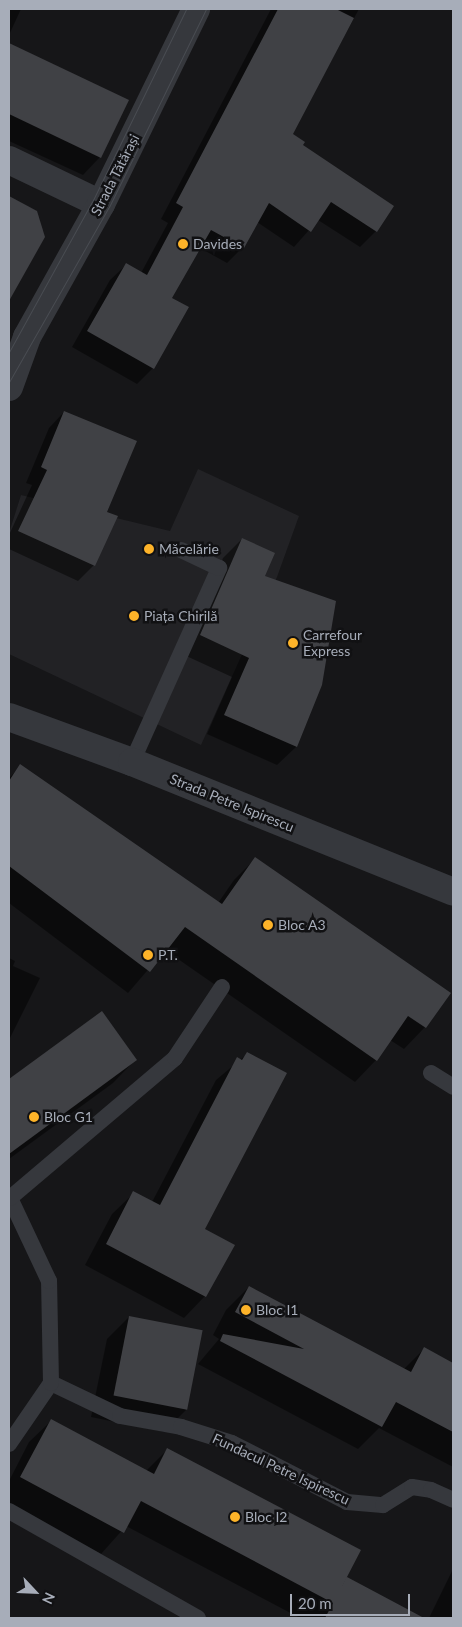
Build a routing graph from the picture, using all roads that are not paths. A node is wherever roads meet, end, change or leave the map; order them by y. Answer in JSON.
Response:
{"nodes":[{"id":1,"x":196,"y":9,"type":"edge"},
{"id":2,"x":9,"y":160,"type":"edge"},
{"id":3,"x":101,"y":204,"type":"junction"},
{"id":4,"x":18,"y":346,"type":"edge"},
{"id":5,"x":9,"y":387,"type":"edge"},
{"id":6,"x":180,"y":550,"type":"dead end"},
{"id":7,"x":9,"y":717,"type":"edge"},
{"id":8,"x":132,"y":762,"type":"junction"},
{"id":9,"x":453,"y":892,"type":"edge"},
{"id":10,"x":222,"y":988,"type":"dead end"},
{"id":11,"x":431,"y":1074,"type":"dead end"},
{"id":12,"x":453,"y":1087,"type":"edge"},
{"id":13,"x":9,"y":1199,"type":"edge"},
{"id":14,"x":51,"y":1383,"type":"junction"},
{"id":15,"x":9,"y":1444,"type":"edge"},
{"id":16,"x":453,"y":1500,"type":"edge"},
{"id":17,"x":9,"y":1512,"type":"edge"},
{"id":18,"x":198,"y":1618,"type":"edge"}],
"edges":[{"from":1,"to":3,"type":"street","name":"Strada Tătărași"},
{"from":2,"to":3,"type":"street"},
{"from":3,"to":4,"type":"street","name":"Strada Tătărași"},
{"from":4,"to":5,"type":"street","name":"Strada Tătărași"},
{"from":6,"to":8,"type":"lane"},
{"from":7,"to":8,"type":"street","name":"Strada Petre Ispirescu"},
{"from":8,"to":9,"type":"street","name":"Strada Petre Ispirescu"},
{"from":10,"to":13,"type":"lane"},
{"from":11,"to":12,"type":"lane"},
{"from":13,"to":14,"type":"lane"},
{"from":14,"to":15,"type":"lane"},
{"from":14,"to":16,"type":"lane","name":"Fundacul Petre Ispirescu"},
{"from":17,"to":18,"type":"lane"}]}
